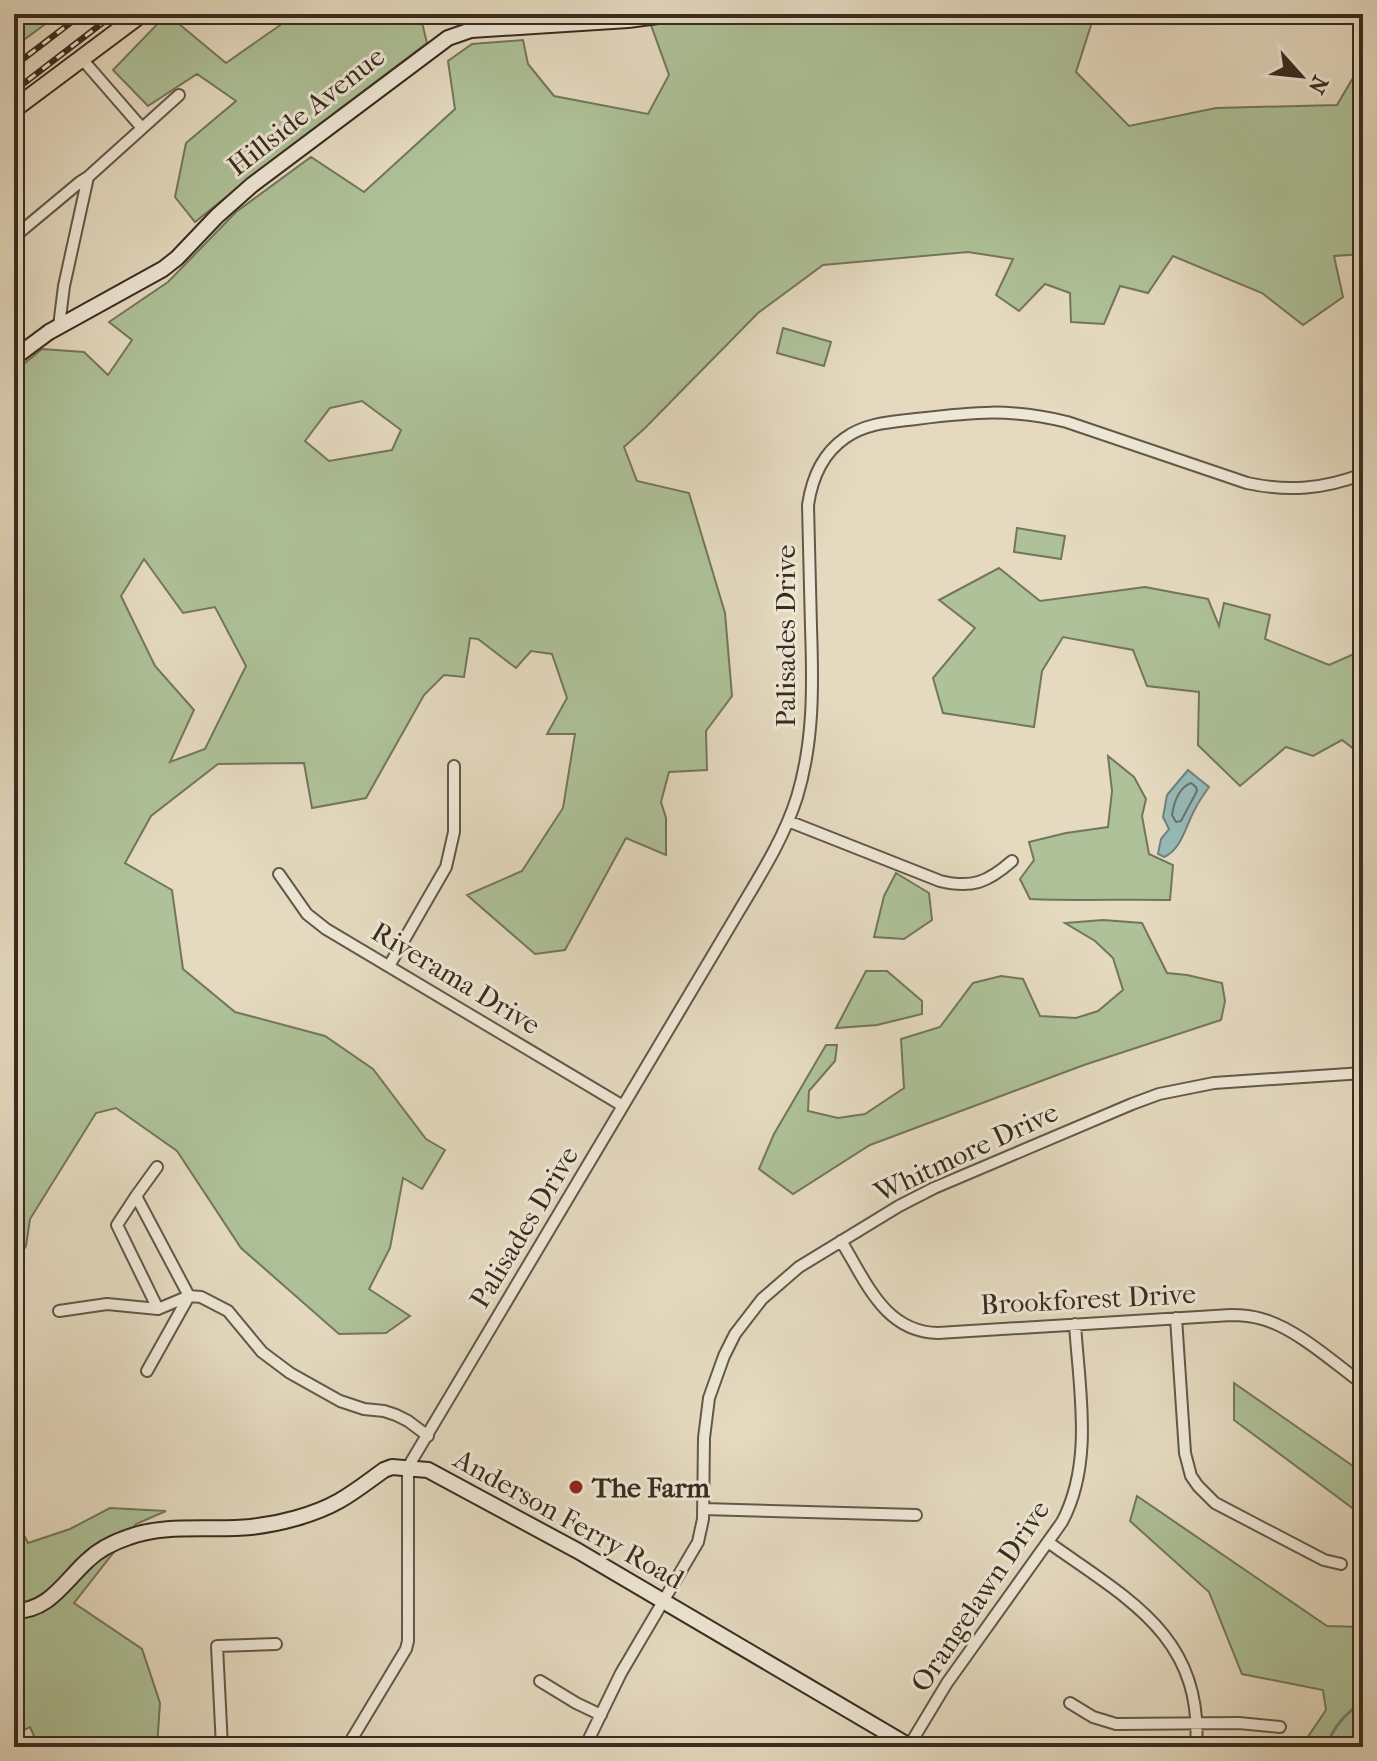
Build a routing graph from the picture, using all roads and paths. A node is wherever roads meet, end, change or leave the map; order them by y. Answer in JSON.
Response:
{"nodes":[{"id":1,"x":141,"y":14,"type":"edge"},
{"id":2,"x":673,"y":14,"type":"edge"},
{"id":3,"x":82,"y":59,"type":"junction"},
{"id":4,"x":179,"y":95,"type":"dead end"},
{"id":5,"x":14,"y":109,"type":"edge"},
{"id":6,"x":142,"y":128,"type":"junction"},
{"id":7,"x":88,"y":177,"type":"junction"},
{"id":8,"x":14,"y":237,"type":"edge"},
{"id":9,"x":59,"y":326,"type":"junction"},
{"id":10,"x":14,"y":358,"type":"edge"},
{"id":11,"x":1363,"y":474,"type":"edge"},
{"id":12,"x":454,"y":766,"type":"dead end"},
{"id":13,"x":788,"y":821,"type":"junction"},
{"id":14,"x":1012,"y":861,"type":"dead end"},
{"id":15,"x":279,"y":874,"type":"dead end"},
{"id":16,"x":389,"y":966,"type":"junction"},
{"id":17,"x":1363,"y":1073,"type":"edge"},
{"id":18,"x":623,"y":1106,"type":"junction"},
{"id":19,"x":157,"y":1167,"type":"dead end"},
{"id":20,"x":136,"y":1196,"type":"junction"},
{"id":21,"x":841,"y":1241,"type":"junction"},
{"id":22,"x":189,"y":1296,"type":"junction"},
{"id":23,"x":158,"y":1309,"type":"junction"},
{"id":24,"x":59,"y":1311,"type":"dead end"},
{"id":25,"x":1176,"y":1318,"type":"junction"},
{"id":26,"x":1075,"y":1324,"type":"junction"},
{"id":27,"x":147,"y":1371,"type":"dead end"},
{"id":28,"x":1363,"y":1384,"type":"edge"},
{"id":29,"x":428,"y":1436,"type":"junction"},
{"id":30,"x":408,"y":1467,"type":"junction"},
{"id":31,"x":703,"y":1509,"type":"junction"},
{"id":32,"x":916,"y":1515,"type":"dead end"},
{"id":33,"x":1048,"y":1542,"type":"junction"},
{"id":34,"x":1341,"y":1564,"type":"dead end"},
{"id":35,"x":663,"y":1602,"type":"junction"},
{"id":36,"x":14,"y":1611,"type":"edge"},
{"id":37,"x":276,"y":1644,"type":"dead end"},
{"id":38,"x":540,"y":1681,"type":"dead end"},
{"id":39,"x":1070,"y":1703,"type":"dead end"},
{"id":40,"x":601,"y":1715,"type":"junction"},
{"id":41,"x":1197,"y":1724,"type":"junction"},
{"id":42,"x":1280,"y":1727,"type":"dead end"},
{"id":43,"x":910,"y":1746,"type":"edge"},
{"id":44,"x":222,"y":1747,"type":"edge"},
{"id":45,"x":347,"y":1747,"type":"edge"},
{"id":46,"x":585,"y":1747,"type":"edge"},
{"id":47,"x":1196,"y":1747,"type":"edge"}],
"edges":[{"from":1,"to":3,"type":"main road"},
{"from":2,"to":9,"type":"street","name":"Hillside Avenue"},
{"from":3,"to":5,"type":"main road"},
{"from":3,"to":6,"type":"street"},
{"from":4,"to":6,"type":"street"},
{"from":6,"to":7,"type":"street"},
{"from":7,"to":8,"type":"street"},
{"from":7,"to":9,"type":"street"},
{"from":9,"to":10,"type":"street","name":"Hillside Avenue"},
{"from":11,"to":13,"type":"street","name":"Palisades Drive"},
{"from":12,"to":16,"type":"street"},
{"from":13,"to":14,"type":"street"},
{"from":13,"to":18,"type":"street","name":"Palisades Drive"},
{"from":15,"to":16,"type":"street","name":"Riverama Drive"},
{"from":16,"to":18,"type":"street","name":"Riverama Drive"},
{"from":17,"to":21,"type":"street","name":"Whitmore Drive"},
{"from":18,"to":29,"type":"street","name":"Palisades Drive"},
{"from":19,"to":20,"type":"street"},
{"from":20,"to":22,"type":"street"},
{"from":20,"to":23,"type":"street"},
{"from":21,"to":26,"type":"street","name":"Brookforest Drive"},
{"from":21,"to":31,"type":"street","name":"Whitmore Drive"},
{"from":22,"to":23,"type":"street"},
{"from":22,"to":27,"type":"street"},
{"from":22,"to":29,"type":"street"},
{"from":23,"to":24,"type":"street"},
{"from":25,"to":26,"type":"street","name":"Brookforest Drive"},
{"from":25,"to":28,"type":"street","name":"Brookforest Drive"},
{"from":25,"to":34,"type":"street"},
{"from":26,"to":33,"type":"street","name":"Orangelawn Drive"},
{"from":29,"to":30,"type":"street","name":"Palisades Drive"},
{"from":30,"to":35,"type":"street","name":"Anderson Ferry Road"},
{"from":30,"to":36,"type":"street","name":"Anderson Ferry Road"},
{"from":30,"to":45,"type":"street"},
{"from":31,"to":32,"type":"street"},
{"from":31,"to":35,"type":"street","name":"Whitmore Drive"},
{"from":33,"to":41,"type":"street"},
{"from":33,"to":43,"type":"street","name":"Orangelawn Drive"},
{"from":35,"to":40,"type":"street","name":"Whitmore Drive"},
{"from":35,"to":43,"type":"street","name":"Anderson Ferry Road"},
{"from":37,"to":44,"type":"street"},
{"from":38,"to":40,"type":"street"},
{"from":39,"to":41,"type":"street"},
{"from":40,"to":46,"type":"street","name":"Whitmore Drive"},
{"from":41,"to":42,"type":"street"},
{"from":41,"to":47,"type":"street"}]}
